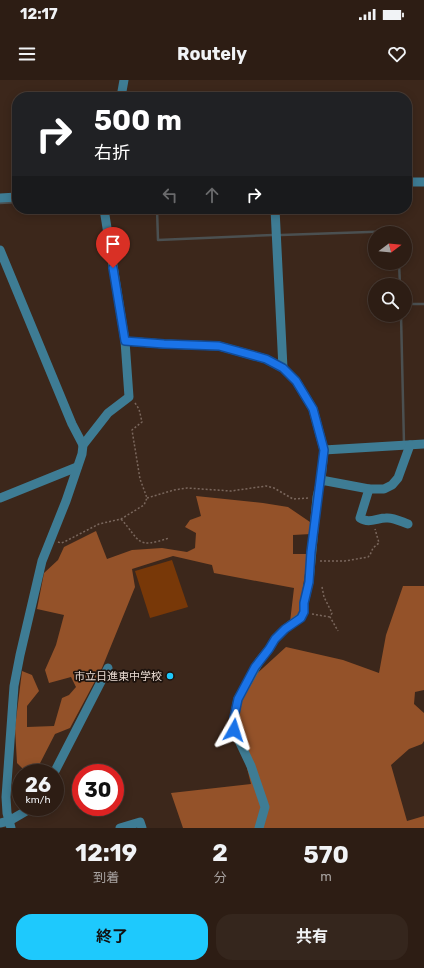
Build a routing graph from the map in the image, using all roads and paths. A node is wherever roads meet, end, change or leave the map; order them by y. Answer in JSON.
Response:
{"nodes":[{"id":1,"x":124,"y":80,"type":"edge"},
{"id":2,"x":122,"y":92,"type":"edge"},
{"id":3,"x":412,"y":182,"type":"edge"},
{"id":4,"x":424,"y":182,"type":"edge"},
{"id":5,"x":12,"y":197,"type":"edge"},
{"id":6,"x":0,"y":198,"type":"edge"},
{"id":7,"x":105,"y":214,"type":"edge"},
{"id":8,"x":275,"y":214,"type":"edge"},
{"id":9,"x":0,"y":250,"type":"edge"},
{"id":10,"x":125,"y":341,"type":"junction"},
{"id":11,"x":283,"y":368,"type":"junction"},
{"id":12,"x":129,"y":397,"type":"junction"},
{"id":13,"x":424,"y":444,"type":"edge"},
{"id":14,"x":83,"y":445,"type":"junction"},
{"id":15,"x":410,"y":445,"type":"junction"},
{"id":16,"x":324,"y":450,"type":"junction"},
{"id":17,"x":77,"y":467,"type":"junction"},
{"id":18,"x":321,"y":480,"type":"junction"},
{"id":19,"x":369,"y":489,"type":"junction"},
{"id":20,"x":317,"y":497,"type":"junction"},
{"id":21,"x":0,"y":498,"type":"edge"},
{"id":22,"x":147,"y":498,"type":"junction"},
{"id":23,"x":121,"y":519,"type":"junction"},
{"id":24,"x":374,"y":521,"type":"junction"},
{"id":25,"x":408,"y":524,"type":"dead end"},
{"id":26,"x":51,"y":538,"type":"junction"},
{"id":27,"x":169,"y":538,"type":"dead end"},
{"id":28,"x":310,"y":561,"type":"junction"},
{"id":29,"x":322,"y":587,"type":"dead end"},
{"id":30,"x":304,"y":612,"type":"junction"},
{"id":31,"x":330,"y":617,"type":"junction"},
{"id":32,"x":338,"y":631,"type":"dead end"},
{"id":33,"x":108,"y":668,"type":"dead end"},
{"id":34,"x":59,"y":764,"type":"edge"},
{"id":35,"x":19,"y":816,"type":"edge"},
{"id":36,"x":7,"y":824,"type":"edge"},
{"id":37,"x":120,"y":828,"type":"edge"},
{"id":38,"x":142,"y":828,"type":"edge"},
{"id":39,"x":259,"y":828,"type":"edge"}],
"edges":[{"from":1,"to":2,"type":"street"},
{"from":3,"to":4,"type":"street"},
{"from":5,"to":6,"type":"street"},
{"from":7,"to":10,"type":"street"},
{"from":8,"to":11,"type":"street"},
{"from":9,"to":14,"type":"street"},
{"from":10,"to":11,"type":"street"},
{"from":10,"to":12,"type":"street"},
{"from":11,"to":16,"type":"street"},
{"from":12,"to":14,"type":"street"},
{"from":12,"to":22,"type":"path"},
{"from":13,"to":15,"type":"street"},
{"from":14,"to":17,"type":"street"},
{"from":15,"to":16,"type":"street"},
{"from":15,"to":19,"type":"street"},
{"from":16,"to":18,"type":"street"},
{"from":17,"to":21,"type":"street"},
{"from":17,"to":26,"type":"street"},
{"from":18,"to":19,"type":"street"},
{"from":18,"to":20,"type":"street"},
{"from":19,"to":24,"type":"street"},
{"from":20,"to":22,"type":"path"},
{"from":20,"to":28,"type":"street"},
{"from":22,"to":23,"type":"path"},
{"from":23,"to":26,"type":"path"},
{"from":23,"to":27,"type":"path"},
{"from":24,"to":25,"type":"street"},
{"from":24,"to":28,"type":"path"},
{"from":26,"to":36,"type":"street"},
{"from":28,"to":30,"type":"street"},
{"from":29,"to":31,"type":"path"},
{"from":30,"to":31,"type":"path"},
{"from":30,"to":39,"type":"street"},
{"from":31,"to":32,"type":"path"},
{"from":33,"to":34,"type":"street"},
{"from":35,"to":36,"type":"street"},
{"from":37,"to":38,"type":"street"}]}
